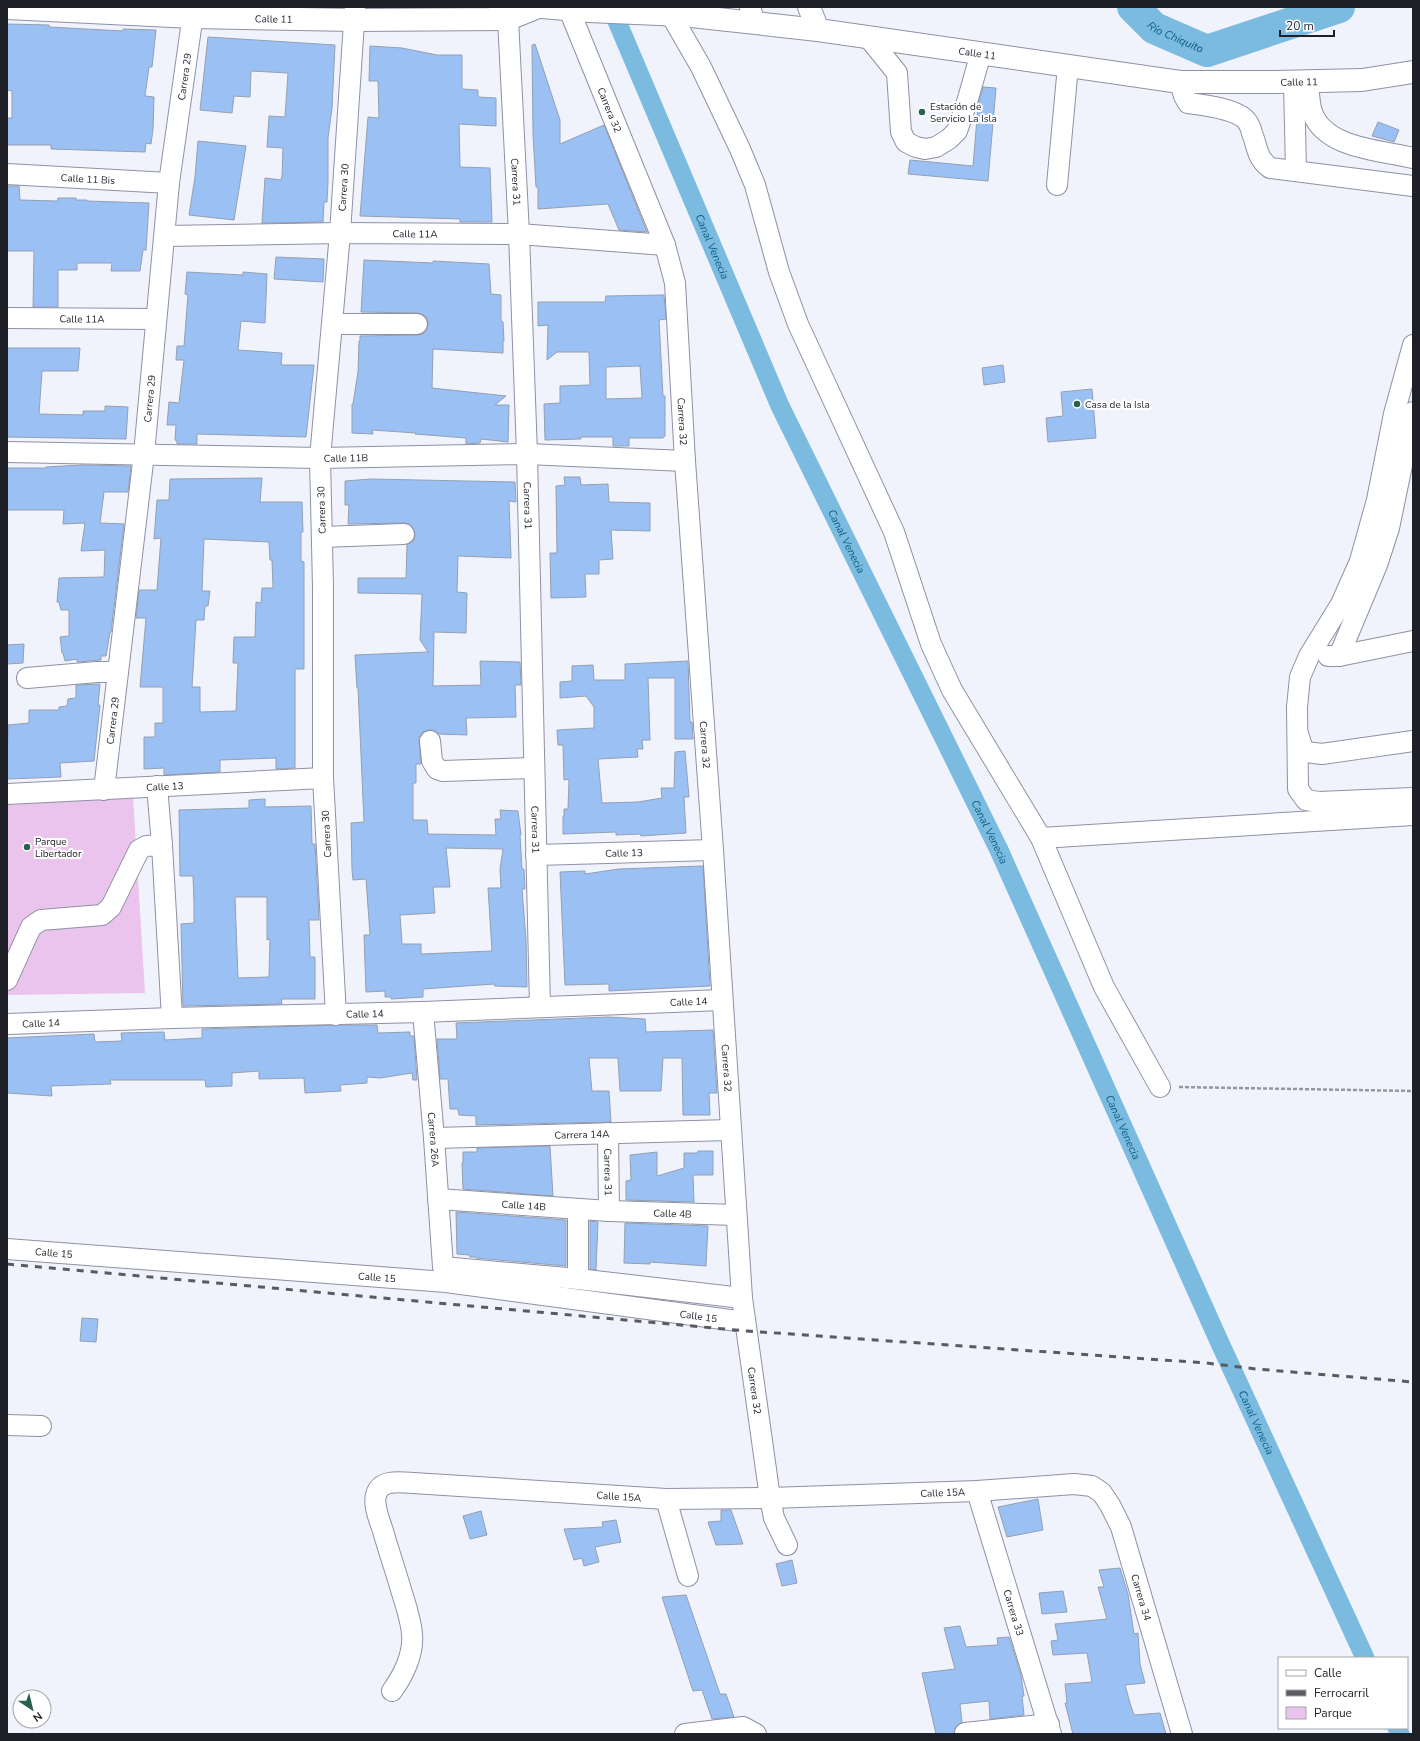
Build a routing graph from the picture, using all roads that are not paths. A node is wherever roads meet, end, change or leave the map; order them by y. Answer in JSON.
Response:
{"nodes":[{"id":1,"x":538,"y":7,"type":"edge"},
{"id":2,"x":542,"y":7,"type":"edge"},
{"id":3,"x":809,"y":7,"type":"edge"},
{"id":4,"x":7,"y":8,"type":"edge"},
{"id":5,"x":575,"y":9,"type":"edge"},
{"id":6,"x":193,"y":12,"type":"edge"},
{"id":7,"x":670,"y":12,"type":"edge"},
{"id":8,"x":503,"y":13,"type":"edge"},
{"id":9,"x":355,"y":14,"type":"edge"},
{"id":10,"x":752,"y":15,"type":"edge"},
{"id":11,"x":818,"y":30,"type":"junction"},
{"id":12,"x":868,"y":37,"type":"junction"},
{"id":13,"x":981,"y":53,"type":"junction"},
{"id":14,"x":1068,"y":66,"type":"junction"},
{"id":15,"x":1413,"y":72,"type":"edge"},
{"id":16,"x":1180,"y":82,"type":"junction"},
{"id":17,"x":1301,"y":82,"type":"junction"},
{"id":18,"x":1413,"y":158,"type":"edge"},
{"id":19,"x":1296,"y":171,"type":"junction"},
{"id":20,"x":7,"y":174,"type":"edge"},
{"id":21,"x":169,"y":182,"type":"junction"},
{"id":22,"x":1057,"y":185,"type":"dead end"},
{"id":23,"x":1413,"y":186,"type":"edge"},
{"id":24,"x":340,"y":233,"type":"junction"},
{"id":25,"x":519,"y":234,"type":"junction"},
{"id":26,"x":165,"y":236,"type":"junction"},
{"id":27,"x":666,"y":245,"type":"junction"},
{"id":28,"x":7,"y":318,"type":"edge"},
{"id":29,"x":156,"y":319,"type":"junction"},
{"id":30,"x":332,"y":324,"type":"junction"},
{"id":31,"x":417,"y":324,"type":"dead end"},
{"id":32,"x":1413,"y":345,"type":"edge"},
{"id":33,"x":1408,"y":416,"type":"edge"},
{"id":34,"x":7,"y":452,"type":"edge"},
{"id":35,"x":144,"y":454,"type":"junction"},
{"id":36,"x":527,"y":454,"type":"junction"},
{"id":37,"x":320,"y":458,"type":"junction"},
{"id":38,"x":685,"y":461,"type":"junction"},
{"id":39,"x":404,"y":534,"type":"dead end"},
{"id":40,"x":322,"y":537,"type":"junction"},
{"id":41,"x":1413,"y":641,"type":"edge"},
{"id":42,"x":1308,"y":656,"type":"junction"},
{"id":43,"x":1339,"y":656,"type":"junction"},
{"id":44,"x":118,"y":672,"type":"junction"},
{"id":45,"x":27,"y":678,"type":"dead end"},
{"id":46,"x":1298,"y":734,"type":"junction"},
{"id":47,"x":430,"y":741,"type":"dead end"},
{"id":48,"x":1413,"y":741,"type":"edge"},
{"id":49,"x":534,"y":768,"type":"junction"},
{"id":50,"x":323,"y":778,"type":"junction"},
{"id":51,"x":157,"y":786,"type":"junction"},
{"id":52,"x":104,"y":790,"type":"junction"},
{"id":53,"x":7,"y":794,"type":"edge"},
{"id":54,"x":1413,"y":798,"type":"edge"},
{"id":55,"x":1413,"y":815,"type":"edge"},
{"id":56,"x":1041,"y":838,"type":"junction"},
{"id":57,"x":162,"y":845,"type":"junction"},
{"id":58,"x":713,"y":850,"type":"junction"},
{"id":59,"x":536,"y":855,"type":"junction"},
{"id":60,"x":7,"y":980,"type":"edge"},
{"id":61,"x":722,"y":1000,"type":"junction"},
{"id":62,"x":540,"y":1007,"type":"junction"},
{"id":63,"x":423,"y":1012,"type":"junction"},
{"id":64,"x":336,"y":1015,"type":"junction"},
{"id":65,"x":172,"y":1018,"type":"junction"},
{"id":66,"x":7,"y":1024,"type":"edge"},
{"id":67,"x":1160,"y":1087,"type":"road end"},
{"id":68,"x":730,"y":1130,"type":"junction"},
{"id":69,"x":608,"y":1133,"type":"junction"},
{"id":70,"x":434,"y":1138,"type":"junction"},
{"id":71,"x":438,"y":1199,"type":"junction"},
{"id":72,"x":578,"y":1209,"type":"junction"},
{"id":73,"x":609,"y":1211,"type":"junction"},
{"id":74,"x":736,"y":1215,"type":"junction"},
{"id":75,"x":7,"y":1248,"type":"edge"},
{"id":76,"x":578,"y":1279,"type":"junction"},
{"id":77,"x":742,"y":1298,"type":"junction"},
{"id":78,"x":745,"y":1322,"type":"junction"},
{"id":79,"x":7,"y":1425,"type":"edge"},
{"id":80,"x":41,"y":1426,"type":"dead end"},
{"id":81,"x":1074,"y":1484,"type":"joint"},
{"id":82,"x":977,"y":1491,"type":"junction"},
{"id":83,"x":770,"y":1498,"type":"junction"},
{"id":84,"x":666,"y":1499,"type":"junction"},
{"id":85,"x":786,"y":1545,"type":"dead end"},
{"id":86,"x":688,"y":1576,"type":"dead end"},
{"id":87,"x":392,"y":1691,"type":"dead end"},
{"id":88,"x":1050,"y":1729,"type":"edge"},
{"id":89,"x":965,"y":1733,"type":"dead end"},
{"id":90,"x":685,"y":1734,"type":"edge"},
{"id":91,"x":756,"y":1734,"type":"edge"},
{"id":92,"x":1182,"y":1734,"type":"edge"}],
"edges":[{"from":1,"to":8,"type":"main road","name":"Calle 11"},
{"from":2,"to":5,"type":"main road","name":"Calle 11"},
{"from":3,"to":11,"type":"main road"},
{"from":4,"to":6,"type":"main road","name":"Calle 11"},
{"from":5,"to":7,"type":"main road","name":"Calle 11"},
{"from":5,"to":27,"type":"street","name":"Carrera 32"},
{"from":6,"to":9,"type":"main road","name":"Calle 11"},
{"from":6,"to":21,"type":"street","name":"Carrera 29"},
{"from":7,"to":10,"type":"main road","name":"Calle 11"},
{"from":7,"to":56,"type":"street"},
{"from":8,"to":9,"type":"main road","name":"Calle 11"},
{"from":8,"to":25,"type":"street","name":"Carrera 31"},
{"from":9,"to":24,"type":"street","name":"Carrera 30"},
{"from":10,"to":11,"type":"main road","name":"Calle 11"},
{"from":11,"to":12,"type":"main road","name":"Calle 11"},
{"from":12,"to":13,"type":"main road","name":"Calle 11"},
{"from":12,"to":13,"type":"street"},
{"from":13,"to":14,"type":"main road","name":"Calle 11"},
{"from":14,"to":16,"type":"main road","name":"Calle 11"},
{"from":14,"to":22,"type":"street"},
{"from":15,"to":17,"type":"main road","name":"Calle 11"},
{"from":16,"to":17,"type":"main road","name":"Calle 11"},
{"from":16,"to":19,"type":"street"},
{"from":17,"to":18,"type":"street"},
{"from":17,"to":19,"type":"street"},
{"from":19,"to":23,"type":"street"},
{"from":20,"to":21,"type":"street","name":"Calle 11 Bis"},
{"from":21,"to":26,"type":"street","name":"Carrera 29"},
{"from":24,"to":25,"type":"street","name":"Calle 11A"},
{"from":24,"to":26,"type":"street","name":"Calle 11A"},
{"from":24,"to":30,"type":"street","name":"Carrera 30"},
{"from":25,"to":27,"type":"street","name":"Calle 11A"},
{"from":25,"to":36,"type":"street","name":"Carrera 31"},
{"from":26,"to":29,"type":"street","name":"Carrera 29"},
{"from":27,"to":38,"type":"street","name":"Carrera 32"},
{"from":28,"to":29,"type":"street","name":"Calle 11A"},
{"from":29,"to":35,"type":"street","name":"Carrera 29"},
{"from":30,"to":31,"type":"street"},
{"from":30,"to":37,"type":"street","name":"Carrera 30"},
{"from":32,"to":33,"type":"street"},
{"from":33,"to":42,"type":"street"},
{"from":33,"to":43,"type":"street"},
{"from":34,"to":35,"type":"street","name":"Calle 11B"},
{"from":35,"to":37,"type":"street","name":"Calle 11B"},
{"from":35,"to":44,"type":"street","name":"Carrera 29"},
{"from":36,"to":37,"type":"street","name":"Calle 11B"},
{"from":36,"to":38,"type":"street","name":"Calle 11B"},
{"from":36,"to":49,"type":"street","name":"Carrera 31"},
{"from":37,"to":40,"type":"street","name":"Carrera 30"},
{"from":38,"to":58,"type":"street","name":"Carrera 32"},
{"from":39,"to":40,"type":"street"},
{"from":40,"to":50,"type":"street","name":"Carrera 30"},
{"from":41,"to":43,"type":"street"},
{"from":42,"to":43,"type":"street"},
{"from":42,"to":46,"type":"street"},
{"from":44,"to":45,"type":"street"},
{"from":44,"to":52,"type":"street","name":"Carrera 29"},
{"from":46,"to":48,"type":"street"},
{"from":46,"to":54,"type":"street"},
{"from":47,"to":49,"type":"street"},
{"from":49,"to":59,"type":"street","name":"Carrera 31"},
{"from":50,"to":51,"type":"street","name":"Calle 13"},
{"from":50,"to":64,"type":"street","name":"Carrera 30"},
{"from":51,"to":52,"type":"street","name":"Calle 13"},
{"from":51,"to":57,"type":"street"},
{"from":52,"to":53,"type":"street","name":"Calle 13"},
{"from":55,"to":56,"type":"street"},
{"from":56,"to":67,"type":"street"},
{"from":57,"to":60,"type":"street"},
{"from":57,"to":65,"type":"street"},
{"from":58,"to":59,"type":"street","name":"Calle 13"},
{"from":58,"to":61,"type":"street","name":"Carrera 32"},
{"from":59,"to":62,"type":"street","name":"Carrera 31"},
{"from":61,"to":62,"type":"street","name":"Calle 14"},
{"from":61,"to":68,"type":"street","name":"Carrera 32"},
{"from":62,"to":63,"type":"street","name":"Calle 14"},
{"from":63,"to":64,"type":"street","name":"Calle 14"},
{"from":63,"to":70,"type":"street","name":"Carrera 26A"},
{"from":64,"to":65,"type":"street","name":"Calle 14"},
{"from":65,"to":66,"type":"street","name":"Calle 14"},
{"from":68,"to":69,"type":"street","name":"Carrera 14A"},
{"from":68,"to":74,"type":"street","name":"Carrera 32"},
{"from":69,"to":70,"type":"street","name":"Carrera 14A"},
{"from":69,"to":73,"type":"street","name":"Carrera 31"},
{"from":70,"to":71,"type":"street","name":"Carrera 26A"},
{"from":71,"to":72,"type":"street","name":"Calle 14B"},
{"from":71,"to":76,"type":"street","name":"Carrera 26A"},
{"from":72,"to":73,"type":"street","name":"Calle 14B"},
{"from":72,"to":76,"type":"street"},
{"from":73,"to":74,"type":"street","name":"Calle 4B"},
{"from":74,"to":77,"type":"street","name":"Carrera 32"},
{"from":75,"to":78,"type":"street","name":"Calle 15"},
{"from":76,"to":77,"type":"street"},
{"from":77,"to":78,"type":"street","name":"Carrera 32"},
{"from":78,"to":83,"type":"street","name":"Carrera 32"},
{"from":79,"to":80,"type":"street"},
{"from":81,"to":82,"type":"street","name":"Calle 15A"},
{"from":81,"to":92,"type":"street","name":"Carrera 34"},
{"from":82,"to":83,"type":"street","name":"Calle 15A"},
{"from":82,"to":88,"type":"street","name":"Carrera 33"},
{"from":83,"to":84,"type":"street","name":"Calle 15A"},
{"from":83,"to":85,"type":"street","name":"Carrera 32"},
{"from":84,"to":86,"type":"street"},
{"from":84,"to":87,"type":"street","name":"Calle 15A"},
{"from":88,"to":89,"type":"street"},
{"from":90,"to":91,"type":"street"}]}
